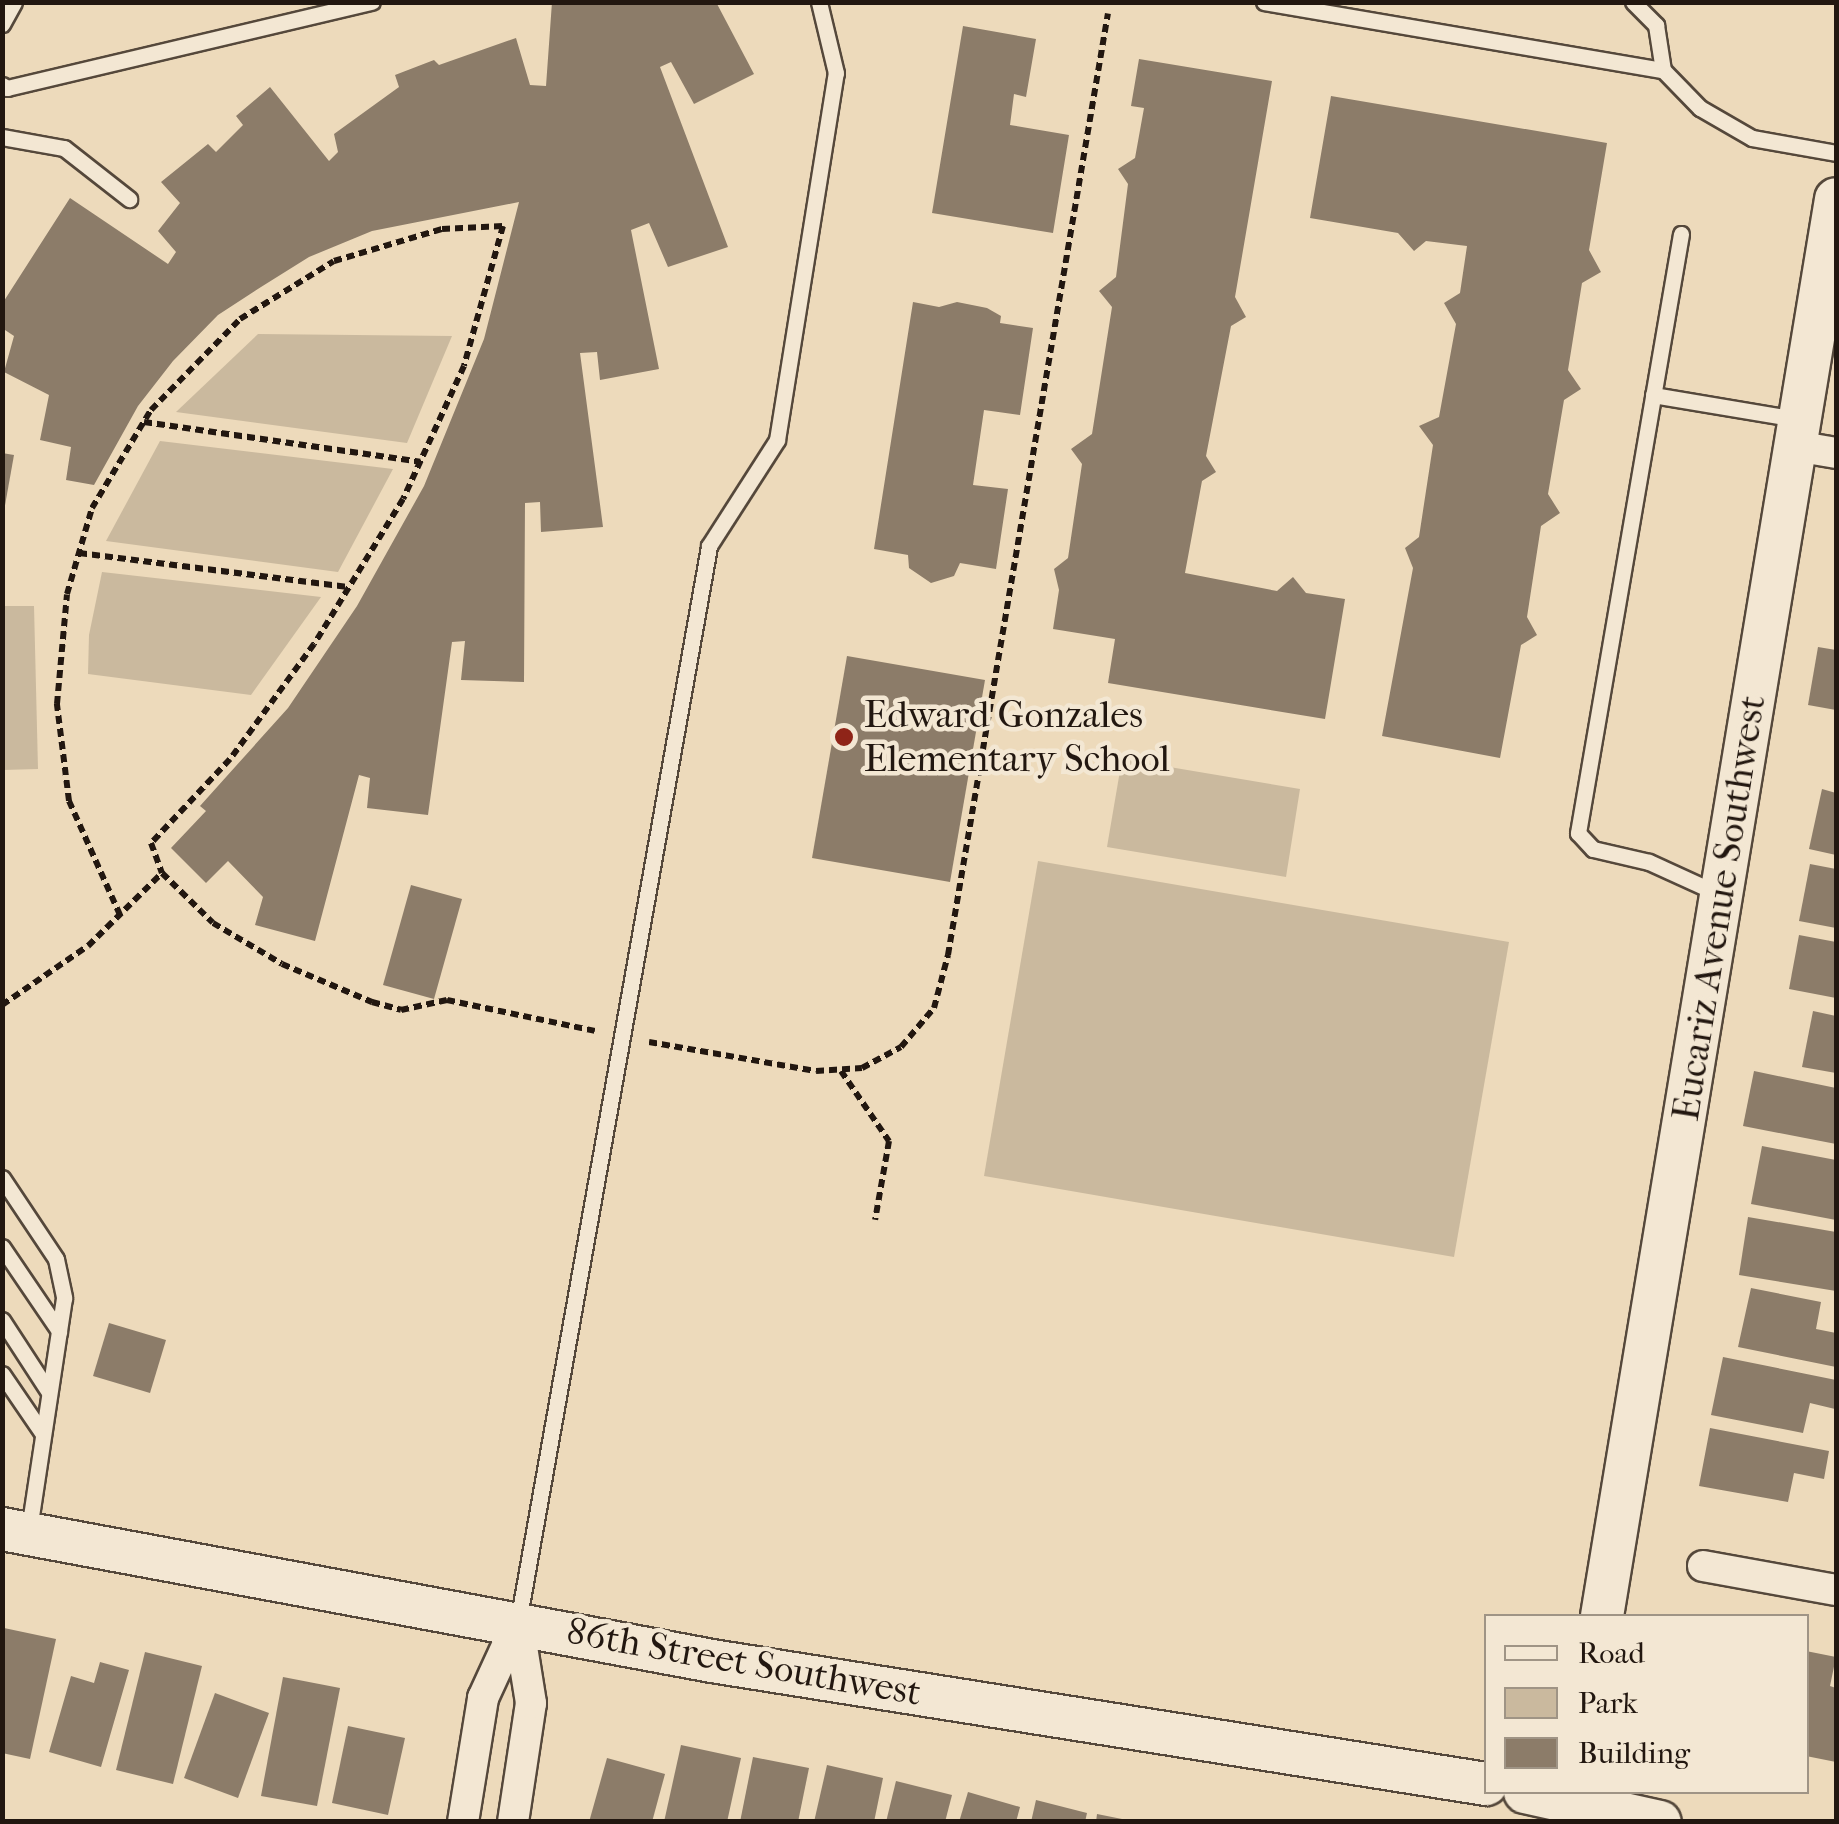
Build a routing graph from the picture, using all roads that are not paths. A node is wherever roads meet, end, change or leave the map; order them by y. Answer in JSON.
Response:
{"nodes":[{"id":1,"x":14,"y":2,"type":"edge"},
{"id":2,"x":372,"y":2,"type":"edge"},
{"id":3,"x":819,"y":2,"type":"edge"},
{"id":4,"x":1264,"y":2,"type":"edge"},
{"id":5,"x":1633,"y":2,"type":"edge"},
{"id":6,"x":2,"y":24,"type":"edge"},
{"id":7,"x":1663,"y":70,"type":"junction"},
{"id":8,"x":5,"y":87,"type":"edge"},
{"id":9,"x":2,"y":108,"type":"edge"},
{"id":10,"x":2,"y":138,"type":"edge"},
{"id":11,"x":1836,"y":153,"type":"edge"},
{"id":12,"x":1836,"y":199,"type":"edge"},
{"id":13,"x":128,"y":200,"type":"dead end"},
{"id":14,"x":1681,"y":234,"type":"dead end"},
{"id":15,"x":1653,"y":395,"type":"junction"},
{"id":16,"x":1798,"y":433,"type":"junction"},
{"id":17,"x":1836,"y":453,"type":"edge"},
{"id":18,"x":1721,"y":895,"type":"junction"},
{"id":19,"x":2,"y":1178,"type":"edge"},
{"id":20,"x":2,"y":1247,"type":"edge"},
{"id":21,"x":2,"y":1320,"type":"edge"},
{"id":22,"x":59,"y":1332,"type":"junction"},
{"id":23,"x":2,"y":1374,"type":"edge"},
{"id":24,"x":50,"y":1392,"type":"junction"},
{"id":25,"x":43,"y":1434,"type":"junction"},
{"id":26,"x":15,"y":1531,"type":"edge"},
{"id":27,"x":1703,"y":1566,"type":"dead end"},
{"id":28,"x":1836,"y":1590,"type":"edge"},
{"id":29,"x":1602,"y":1614,"type":"edge"},
{"id":30,"x":518,"y":1622,"type":"junction"},
{"id":31,"x":1484,"y":1784,"type":"edge"},
{"id":32,"x":1531,"y":1794,"type":"edge"},
{"id":33,"x":1572,"y":1805,"type":"edge"},
{"id":34,"x":463,"y":1822,"type":"edge"},
{"id":35,"x":514,"y":1822,"type":"edge"},
{"id":36,"x":1660,"y":1822,"type":"edge"}],
"edges":[{"from":1,"to":6,"type":"lane"},
{"from":2,"to":8,"type":"lane"},
{"from":3,"to":30,"type":"lane"},
{"from":4,"to":7,"type":"lane"},
{"from":5,"to":7,"type":"lane"},
{"from":7,"to":11,"type":"lane"},
{"from":8,"to":9,"type":"lane"},
{"from":10,"to":13,"type":"lane"},
{"from":12,"to":16,"type":"street","name":"Eucariz Avenue Southwest"},
{"from":14,"to":15,"type":"lane"},
{"from":15,"to":16,"type":"lane"},
{"from":15,"to":18,"type":"lane"},
{"from":16,"to":17,"type":"street"},
{"from":16,"to":18,"type":"street","name":"Eucariz Avenue Southwest"},
{"from":18,"to":29,"type":"street","name":"Eucariz Avenue Southwest"},
{"from":19,"to":22,"type":"lane"},
{"from":20,"to":22,"type":"lane"},
{"from":21,"to":24,"type":"lane"},
{"from":22,"to":24,"type":"lane"},
{"from":23,"to":25,"type":"lane"},
{"from":24,"to":25,"type":"lane"},
{"from":25,"to":26,"type":"lane"},
{"from":26,"to":30,"type":"street","name":"86th Street Southwest"},
{"from":27,"to":28,"type":"street"},
{"from":30,"to":31,"type":"street","name":"86th Street Southwest"},
{"from":30,"to":34,"type":"street"},
{"from":30,"to":35,"type":"street"},
{"from":32,"to":33,"type":"street"},
{"from":33,"to":36,"type":"street"}]}
